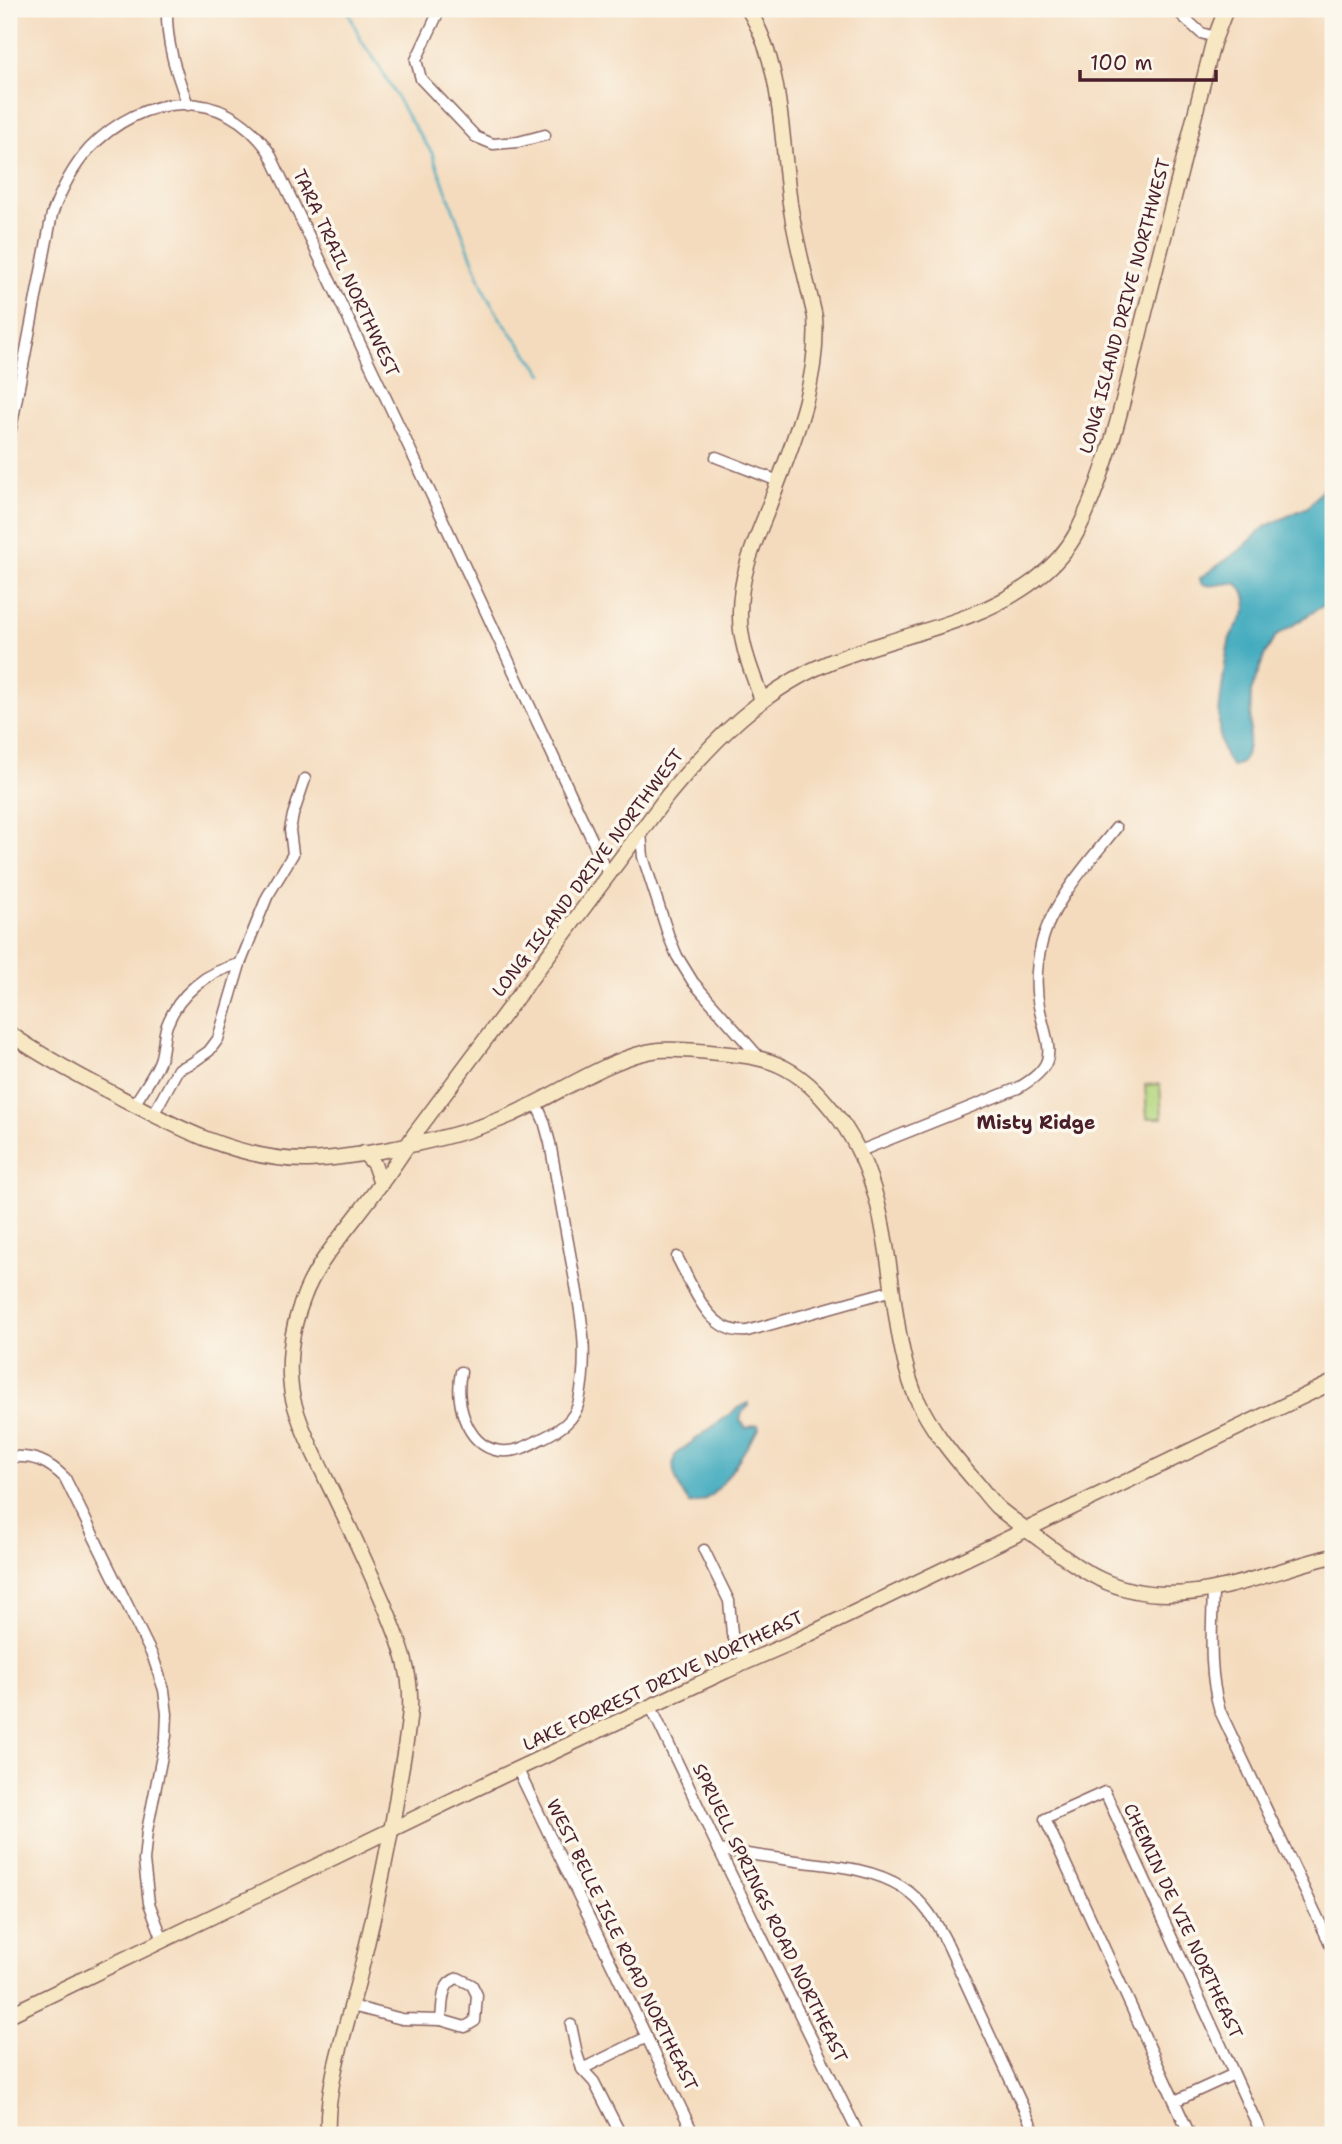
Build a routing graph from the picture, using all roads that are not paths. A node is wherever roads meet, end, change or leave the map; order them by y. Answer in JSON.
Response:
{"nodes":[{"id":1,"x":167,"y":9,"type":"edge"},
{"id":2,"x":440,"y":9,"type":"edge"},
{"id":3,"x":748,"y":9,"type":"edge"},
{"id":4,"x":1175,"y":9,"type":"edge"},
{"id":5,"x":1226,"y":9,"type":"edge"},
{"id":6,"x":1215,"y":37,"type":"junction"},
{"id":7,"x":188,"y":105,"type":"junction"},
{"id":8,"x":545,"y":135,"type":"dead end"},
{"id":9,"x":9,"y":439,"type":"edge"},
{"id":10,"x":716,"y":457,"type":"dead end"},
{"id":11,"x":778,"y":481,"type":"junction"},
{"id":12,"x":762,"y":700,"type":"junction"},
{"id":13,"x":305,"y":779,"type":"dead end"},
{"id":14,"x":1116,"y":828,"type":"dead end"},
{"id":15,"x":641,"y":832,"type":"junction"},
{"id":16,"x":609,"y":876,"type":"junction"},
{"id":17,"x":240,"y":964,"type":"junction"},
{"id":18,"x":9,"y":1033,"type":"edge"},
{"id":19,"x":759,"y":1057,"type":"junction"},
{"id":20,"x":161,"y":1058,"type":"junction"},
{"id":21,"x":178,"y":1069,"type":"junction"},
{"id":22,"x":536,"y":1103,"type":"junction"},
{"id":23,"x":135,"y":1105,"type":"junction"},
{"id":24,"x":153,"y":1115,"type":"junction"},
{"id":25,"x":407,"y":1146,"type":"junction"},
{"id":26,"x":860,"y":1151,"type":"junction"},
{"id":27,"x":364,"y":1153,"type":"junction"},
{"id":28,"x":381,"y":1184,"type":"junction"},
{"id":29,"x":677,"y":1256,"type":"dead end"},
{"id":30,"x":892,"y":1290,"type":"junction"},
{"id":31,"x":461,"y":1372,"type":"dead end"},
{"id":32,"x":1333,"y":1382,"type":"edge"},
{"id":33,"x":9,"y":1457,"type":"edge"},
{"id":34,"x":1028,"y":1530,"type":"junction"},
{"id":35,"x":704,"y":1550,"type":"dead end"},
{"id":36,"x":1332,"y":1560,"type":"edge"},
{"id":37,"x":1213,"y":1590,"type":"junction"},
{"id":38,"x":746,"y":1662,"type":"junction"},
{"id":39,"x":651,"y":1707,"type":"junction"},
{"id":40,"x":518,"y":1770,"type":"junction"},
{"id":41,"x":393,"y":1828,"type":"junction"},
{"id":42,"x":719,"y":1850,"type":"junction"},
{"id":43,"x":163,"y":1940,"type":"junction"},
{"id":44,"x":1333,"y":1951,"type":"edge"},
{"id":45,"x":352,"y":2006,"type":"junction"},
{"id":46,"x":9,"y":2015,"type":"edge"},
{"id":47,"x":441,"y":2020,"type":"junction"},
{"id":48,"x":571,"y":2025,"type":"dead end"},
{"id":49,"x":647,"y":2037,"type":"junction"},
{"id":50,"x":582,"y":2069,"type":"junction"},
{"id":51,"x":1234,"y":2074,"type":"junction"},
{"id":52,"x":1175,"y":2101,"type":"junction"},
{"id":53,"x":328,"y":2135,"type":"edge"},
{"id":54,"x":621,"y":2135,"type":"edge"},
{"id":55,"x":694,"y":2135,"type":"edge"},
{"id":56,"x":859,"y":2135,"type":"edge"},
{"id":57,"x":1036,"y":2135,"type":"edge"},
{"id":58,"x":1191,"y":2135,"type":"edge"},
{"id":59,"x":1262,"y":2135,"type":"edge"}],
"edges":[{"from":1,"to":7,"type":"street"},
{"from":2,"to":8,"type":"street"},
{"from":3,"to":11,"type":"street"},
{"from":4,"to":6,"type":"street"},
{"from":5,"to":6,"type":"street","name":"LONG ISLAND DRIVE NORTHWEST"},
{"from":6,"to":12,"type":"street","name":"LONG ISLAND DRIVE NORTHWEST"},
{"from":7,"to":9,"type":"street","name":"TARA TRAIL NORTHWEST"},
{"from":7,"to":16,"type":"street","name":"TARA TRAIL NORTHWEST"},
{"from":10,"to":11,"type":"street"},
{"from":11,"to":12,"type":"street"},
{"from":12,"to":15,"type":"street","name":"LONG ISLAND DRIVE NORTHWEST"},
{"from":13,"to":17,"type":"street"},
{"from":14,"to":26,"type":"street"},
{"from":15,"to":16,"type":"street","name":"LONG ISLAND DRIVE NORTHWEST"},
{"from":15,"to":19,"type":"street"},
{"from":16,"to":25,"type":"street","name":"LONG ISLAND DRIVE NORTHWEST"},
{"from":17,"to":20,"type":"street"},
{"from":17,"to":21,"type":"street"},
{"from":18,"to":23,"type":"street"},
{"from":19,"to":22,"type":"street"},
{"from":19,"to":26,"type":"street"},
{"from":20,"to":21,"type":"street"},
{"from":20,"to":23,"type":"street"},
{"from":21,"to":24,"type":"street"},
{"from":22,"to":25,"type":"street"},
{"from":22,"to":31,"type":"street"},
{"from":23,"to":24,"type":"street"},
{"from":24,"to":27,"type":"street"},
{"from":25,"to":27,"type":"street"},
{"from":25,"to":28,"type":"street","name":"LONG ISLAND DRIVE NORTHWEST"},
{"from":26,"to":30,"type":"street"},
{"from":27,"to":28,"type":"street"},
{"from":28,"to":41,"type":"street","name":"LONG ISLAND DRIVE NORTHWEST"},
{"from":29,"to":30,"type":"street"},
{"from":30,"to":34,"type":"street"},
{"from":32,"to":34,"type":"street","name":"LAKE FORREST DRIVE NORTHEAST"},
{"from":33,"to":43,"type":"street"},
{"from":34,"to":37,"type":"street"},
{"from":34,"to":38,"type":"street","name":"LAKE FORREST DRIVE NORTHEAST"},
{"from":35,"to":38,"type":"street"},
{"from":36,"to":37,"type":"street"},
{"from":37,"to":44,"type":"street"},
{"from":38,"to":39,"type":"street","name":"LAKE FORREST DRIVE NORTHEAST"},
{"from":39,"to":40,"type":"street","name":"LAKE FORREST DRIVE NORTHEAST"},
{"from":39,"to":42,"type":"street","name":"SPRUELL SPRINGS ROAD NORTHEAST"},
{"from":40,"to":41,"type":"street","name":"LAKE FORREST DRIVE NORTHEAST"},
{"from":40,"to":49,"type":"street","name":"WEST BELLE ISLE ROAD NORTHEAST"},
{"from":41,"to":43,"type":"street","name":"LAKE FORREST DRIVE NORTHEAST"},
{"from":41,"to":45,"type":"street","name":"LONG ISLAND DRIVE NORTHWEST"},
{"from":42,"to":56,"type":"street","name":"SPRUELL SPRINGS ROAD NORTHEAST"},
{"from":42,"to":57,"type":"street"},
{"from":43,"to":46,"type":"street","name":"LAKE FORREST DRIVE NORTHEAST"},
{"from":45,"to":47,"type":"street"},
{"from":45,"to":53,"type":"street","name":"LONG ISLAND DRIVE NORTHWEST"},
{"from":47,"to":47,"type":"street"},
{"from":48,"to":50,"type":"street"},
{"from":49,"to":50,"type":"street"},
{"from":49,"to":55,"type":"street","name":"WEST BELLE ISLE ROAD NORTHEAST"},
{"from":50,"to":54,"type":"street"},
{"from":51,"to":52,"type":"street"},
{"from":51,"to":52,"type":"street","name":"CHEMIN DE VIE NORTHEAST"},
{"from":51,"to":59,"type":"street","name":"CHEMIN DE VIE NORTHEAST"},
{"from":52,"to":58,"type":"street","name":"CHEMIN DE VIE NORTHEAST"}]}
